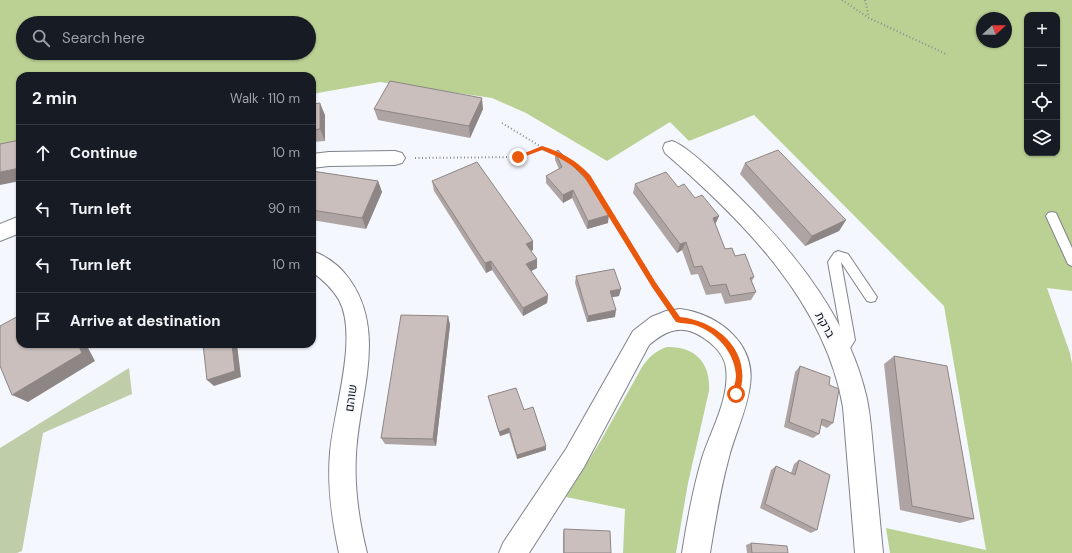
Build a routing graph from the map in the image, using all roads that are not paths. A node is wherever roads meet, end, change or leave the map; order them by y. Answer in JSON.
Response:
{"nodes":[{"id":1,"x":672,"y":148,"type":"dead end"},
{"id":2,"x":395,"y":158,"type":"road end"},
{"id":3,"x":316,"y":161,"type":"edge"},
{"id":4,"x":1052,"y":216,"type":"dead end"},
{"id":5,"x":16,"y":226,"type":"edge"},
{"id":6,"x":0,"y":233,"type":"edge"},
{"id":7,"x":1072,"y":261,"type":"edge"},
{"id":8,"x":316,"y":262,"type":"edge"},
{"id":9,"x":871,"y":297,"type":"dead end"},
{"id":10,"x":840,"y":354,"type":"junction"},
{"id":11,"x":352,"y":553,"type":"edge"},
{"id":12,"x":513,"y":553,"type":"edge"},
{"id":13,"x":696,"y":553,"type":"edge"},
{"id":14,"x":869,"y":553,"type":"edge"}],
"edges":[{"from":1,"to":10,"type":"street","name":"ברקת"},
{"from":2,"to":3,"type":"street"},
{"from":4,"to":7,"type":"lane"},
{"from":5,"to":6,"type":"street"},
{"from":8,"to":11,"type":"street","name":"שוהם"},
{"from":9,"to":10,"type":"lane"},
{"from":10,"to":14,"type":"street","name":"ברקת"},
{"from":12,"to":13,"type":"street"}]}
